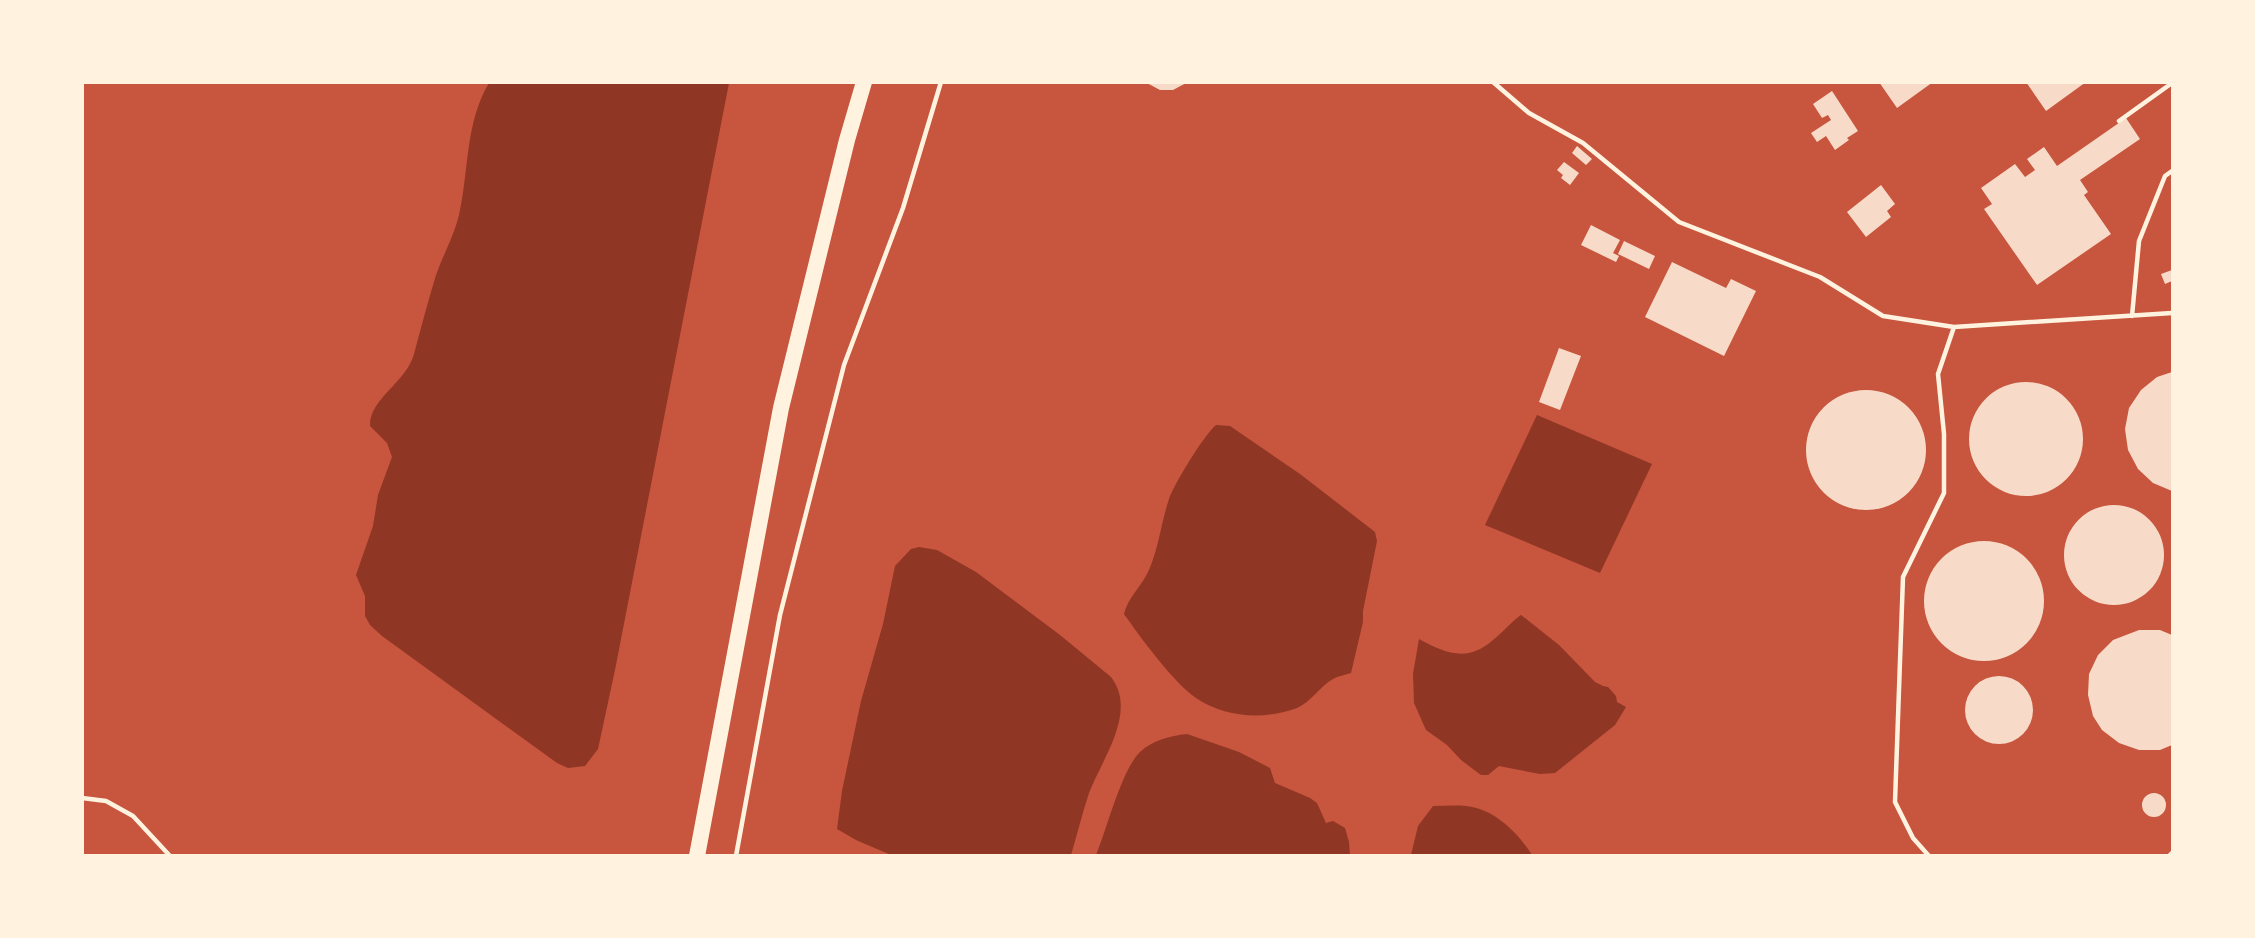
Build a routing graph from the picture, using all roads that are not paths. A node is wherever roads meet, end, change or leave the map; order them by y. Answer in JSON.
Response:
{"nodes":[{"id":1,"x":864,"y":82,"type":"edge"},
{"id":2,"x":941,"y":82,"type":"edge"},
{"id":3,"x":1493,"y":82,"type":"edge"},
{"id":4,"x":2172,"y":83,"type":"edge"},
{"id":5,"x":2119,"y":121,"type":"dead end"},
{"id":6,"x":2172,"y":171,"type":"edge"},
{"id":7,"x":2172,"y":313,"type":"edge"},
{"id":8,"x":2132,"y":316,"type":"junction"},
{"id":9,"x":1954,"y":327,"type":"junction"},
{"id":10,"x":82,"y":798,"type":"edge"},
{"id":11,"x":170,"y":855,"type":"edge"},
{"id":12,"x":697,"y":855,"type":"edge"},
{"id":13,"x":736,"y":855,"type":"edge"},
{"id":14,"x":1929,"y":855,"type":"edge"}],
"edges":[{"from":1,"to":12,"type":"highway"},
{"from":2,"to":13,"type":"lane"},
{"from":3,"to":9,"type":"lane"},
{"from":4,"to":5,"type":"lane"},
{"from":6,"to":8,"type":"lane"},
{"from":7,"to":8,"type":"lane"},
{"from":8,"to":9,"type":"lane"},
{"from":9,"to":14,"type":"lane"},
{"from":10,"to":11,"type":"lane"}]}
